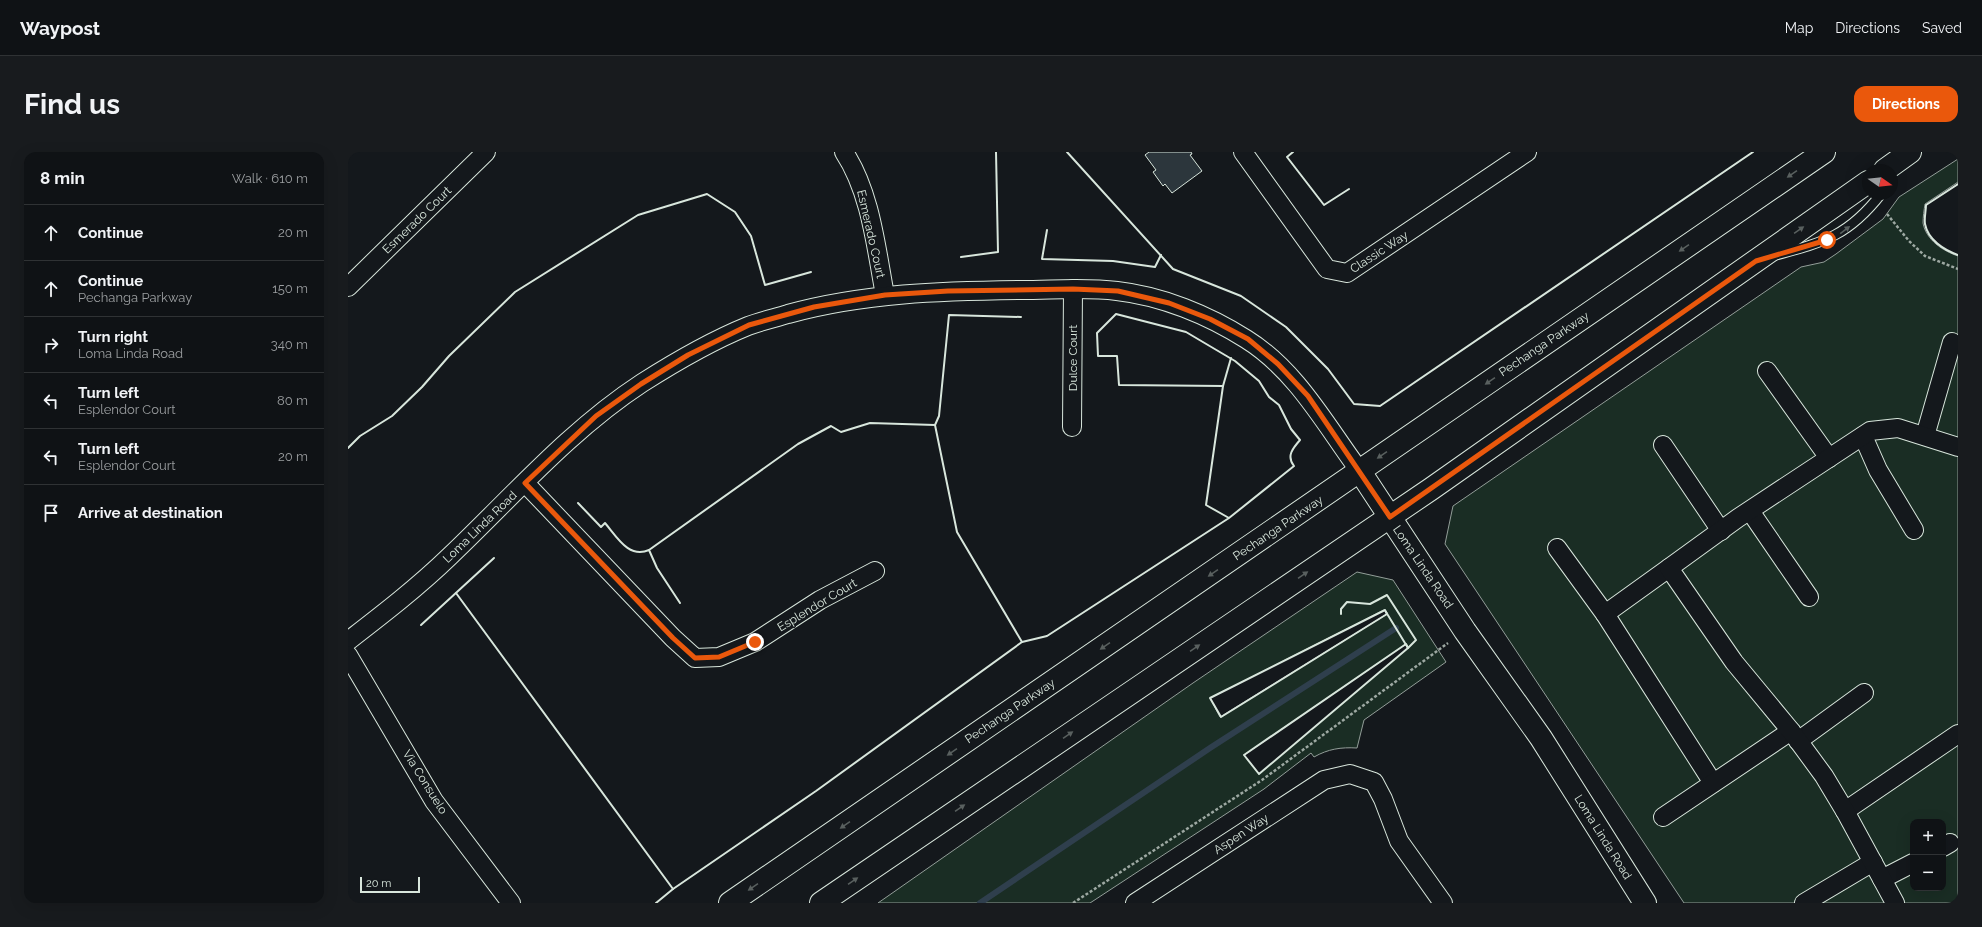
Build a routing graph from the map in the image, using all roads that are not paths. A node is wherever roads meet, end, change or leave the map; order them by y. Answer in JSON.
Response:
{"nodes":[{"id":1,"x":486,"y":152,"type":"edge"},
{"id":2,"x":844,"y":152,"type":"edge"},
{"id":3,"x":1243,"y":152,"type":"edge"},
{"id":4,"x":1527,"y":152,"type":"edge"},
{"id":5,"x":1824,"y":152,"type":"edge"},
{"id":6,"x":1862,"y":186,"type":"edge"},
{"id":7,"x":1876,"y":200,"type":"edge"},
{"id":8,"x":1756,"y":261,"type":"junction"},
{"id":9,"x":348,"y":287,"type":"edge"},
{"id":10,"x":1073,"y":289,"type":"junction"},
{"id":11,"x":885,"y":295,"type":"junction"},
{"id":12,"x":1952,"y":342,"type":"dead end"},
{"id":13,"x":1767,"y":371,"type":"dead end"},
{"id":14,"x":1072,"y":426,"type":"dead end"},
{"id":15,"x":1863,"y":436,"type":"junction"},
{"id":16,"x":1925,"y":436,"type":"junction"},
{"id":17,"x":1663,"y":445,"type":"dead end"},
{"id":18,"x":1958,"y":447,"type":"edge"},
{"id":19,"x":1829,"y":458,"type":"junction"},
{"id":20,"x":1359,"y":470,"type":"junction"},
{"id":21,"x":525,"y":483,"type":"junction"},
{"id":22,"x":1750,"y":511,"type":"junction"},
{"id":23,"x":1390,"y":517,"type":"junction"},
{"id":24,"x":1914,"y":530,"type":"dead end"},
{"id":25,"x":1721,"y":531,"type":"junction"},
{"id":26,"x":1557,"y":548,"type":"dead end"},
{"id":27,"x":1669,"y":568,"type":"junction"},
{"id":28,"x":875,"y":571,"type":"dead end"},
{"id":29,"x":1809,"y":597,"type":"dead end"},
{"id":30,"x":1605,"y":614,"type":"junction"},
{"id":31,"x":348,"y":641,"type":"edge"},
{"id":32,"x":348,"y":655,"type":"edge"},
{"id":33,"x":1864,"y":693,"type":"dead end"},
{"id":34,"x":1958,"y":734,"type":"edge"},
{"id":35,"x":1795,"y":736,"type":"junction"},
{"id":36,"x":1713,"y":783,"type":"junction"},
{"id":37,"x":1845,"y":811,"type":"junction"},
{"id":38,"x":1663,"y":817,"type":"dead end"},
{"id":39,"x":1873,"y":862,"type":"junction"},
{"id":40,"x":1910,"y":865,"type":"edge"},
{"id":41,"x":1882,"y":879,"type":"junction"},
{"id":42,"x":511,"y":903,"type":"edge"},
{"id":43,"x":730,"y":903,"type":"edge"},
{"id":44,"x":821,"y":903,"type":"edge"},
{"id":45,"x":1135,"y":903,"type":"edge"},
{"id":46,"x":1443,"y":903,"type":"edge"},
{"id":47,"x":1645,"y":903,"type":"edge"},
{"id":48,"x":1804,"y":903,"type":"edge"},
{"id":49,"x":1895,"y":903,"type":"edge"}],
"edges":[{"from":1,"to":9,"type":"street","name":"Esmerado Court"},
{"from":2,"to":11,"type":"street","name":"Esmerado Court"},
{"from":3,"to":4,"type":"street","name":"Classic Way"},
{"from":5,"to":20,"type":"main road","name":"Pechanga Parkway","one_way":true},
{"from":8,"to":6,"type":"main road","one_way":true},
{"from":8,"to":7,"type":"lane","one_way":true},
{"from":8,"to":23,"type":"main road"},
{"from":10,"to":11,"type":"street","name":"Loma Linda Road"},
{"from":10,"to":14,"type":"street","name":"Dulce Court"},
{"from":10,"to":20,"type":"street","name":"Loma Linda Road"},
{"from":11,"to":21,"type":"street","name":"Loma Linda Road"},
{"from":12,"to":16,"type":"street"},
{"from":13,"to":19,"type":"street"},
{"from":15,"to":16,"type":"street"},
{"from":15,"to":19,"type":"street"},
{"from":15,"to":24,"type":"street"},
{"from":16,"to":18,"type":"street"},
{"from":17,"to":25,"type":"street"},
{"from":19,"to":22,"type":"street"},
{"from":20,"to":23,"type":"main road","name":"Loma Linda Road"},
{"from":20,"to":43,"type":"main road","name":"Pechanga Parkway","one_way":true},
{"from":21,"to":28,"type":"street","name":"Esplendor Court"},
{"from":21,"to":31,"type":"street","name":"Loma Linda Road"},
{"from":22,"to":25,"type":"street"},
{"from":22,"to":29,"type":"street"},
{"from":44,"to":23,"type":"main road","one_way":true},
{"from":23,"to":47,"type":"main road","name":"Loma Linda Road"},
{"from":25,"to":27,"type":"street"},
{"from":26,"to":30,"type":"street"},
{"from":27,"to":30,"type":"street"},
{"from":27,"to":35,"type":"street"},
{"from":30,"to":36,"type":"street"},
{"from":32,"to":42,"type":"street","name":"Via Consuelo"},
{"from":33,"to":35,"type":"street"},
{"from":34,"to":37,"type":"street"},
{"from":35,"to":36,"type":"street"},
{"from":35,"to":37,"type":"street"},
{"from":36,"to":38,"type":"street"},
{"from":37,"to":39,"type":"street"},
{"from":39,"to":41,"type":"street"},
{"from":39,"to":48,"type":"street"},
{"from":40,"to":41,"type":"street"},
{"from":41,"to":49,"type":"street"},
{"from":45,"to":46,"type":"street","name":"Aspen Way"}]}
